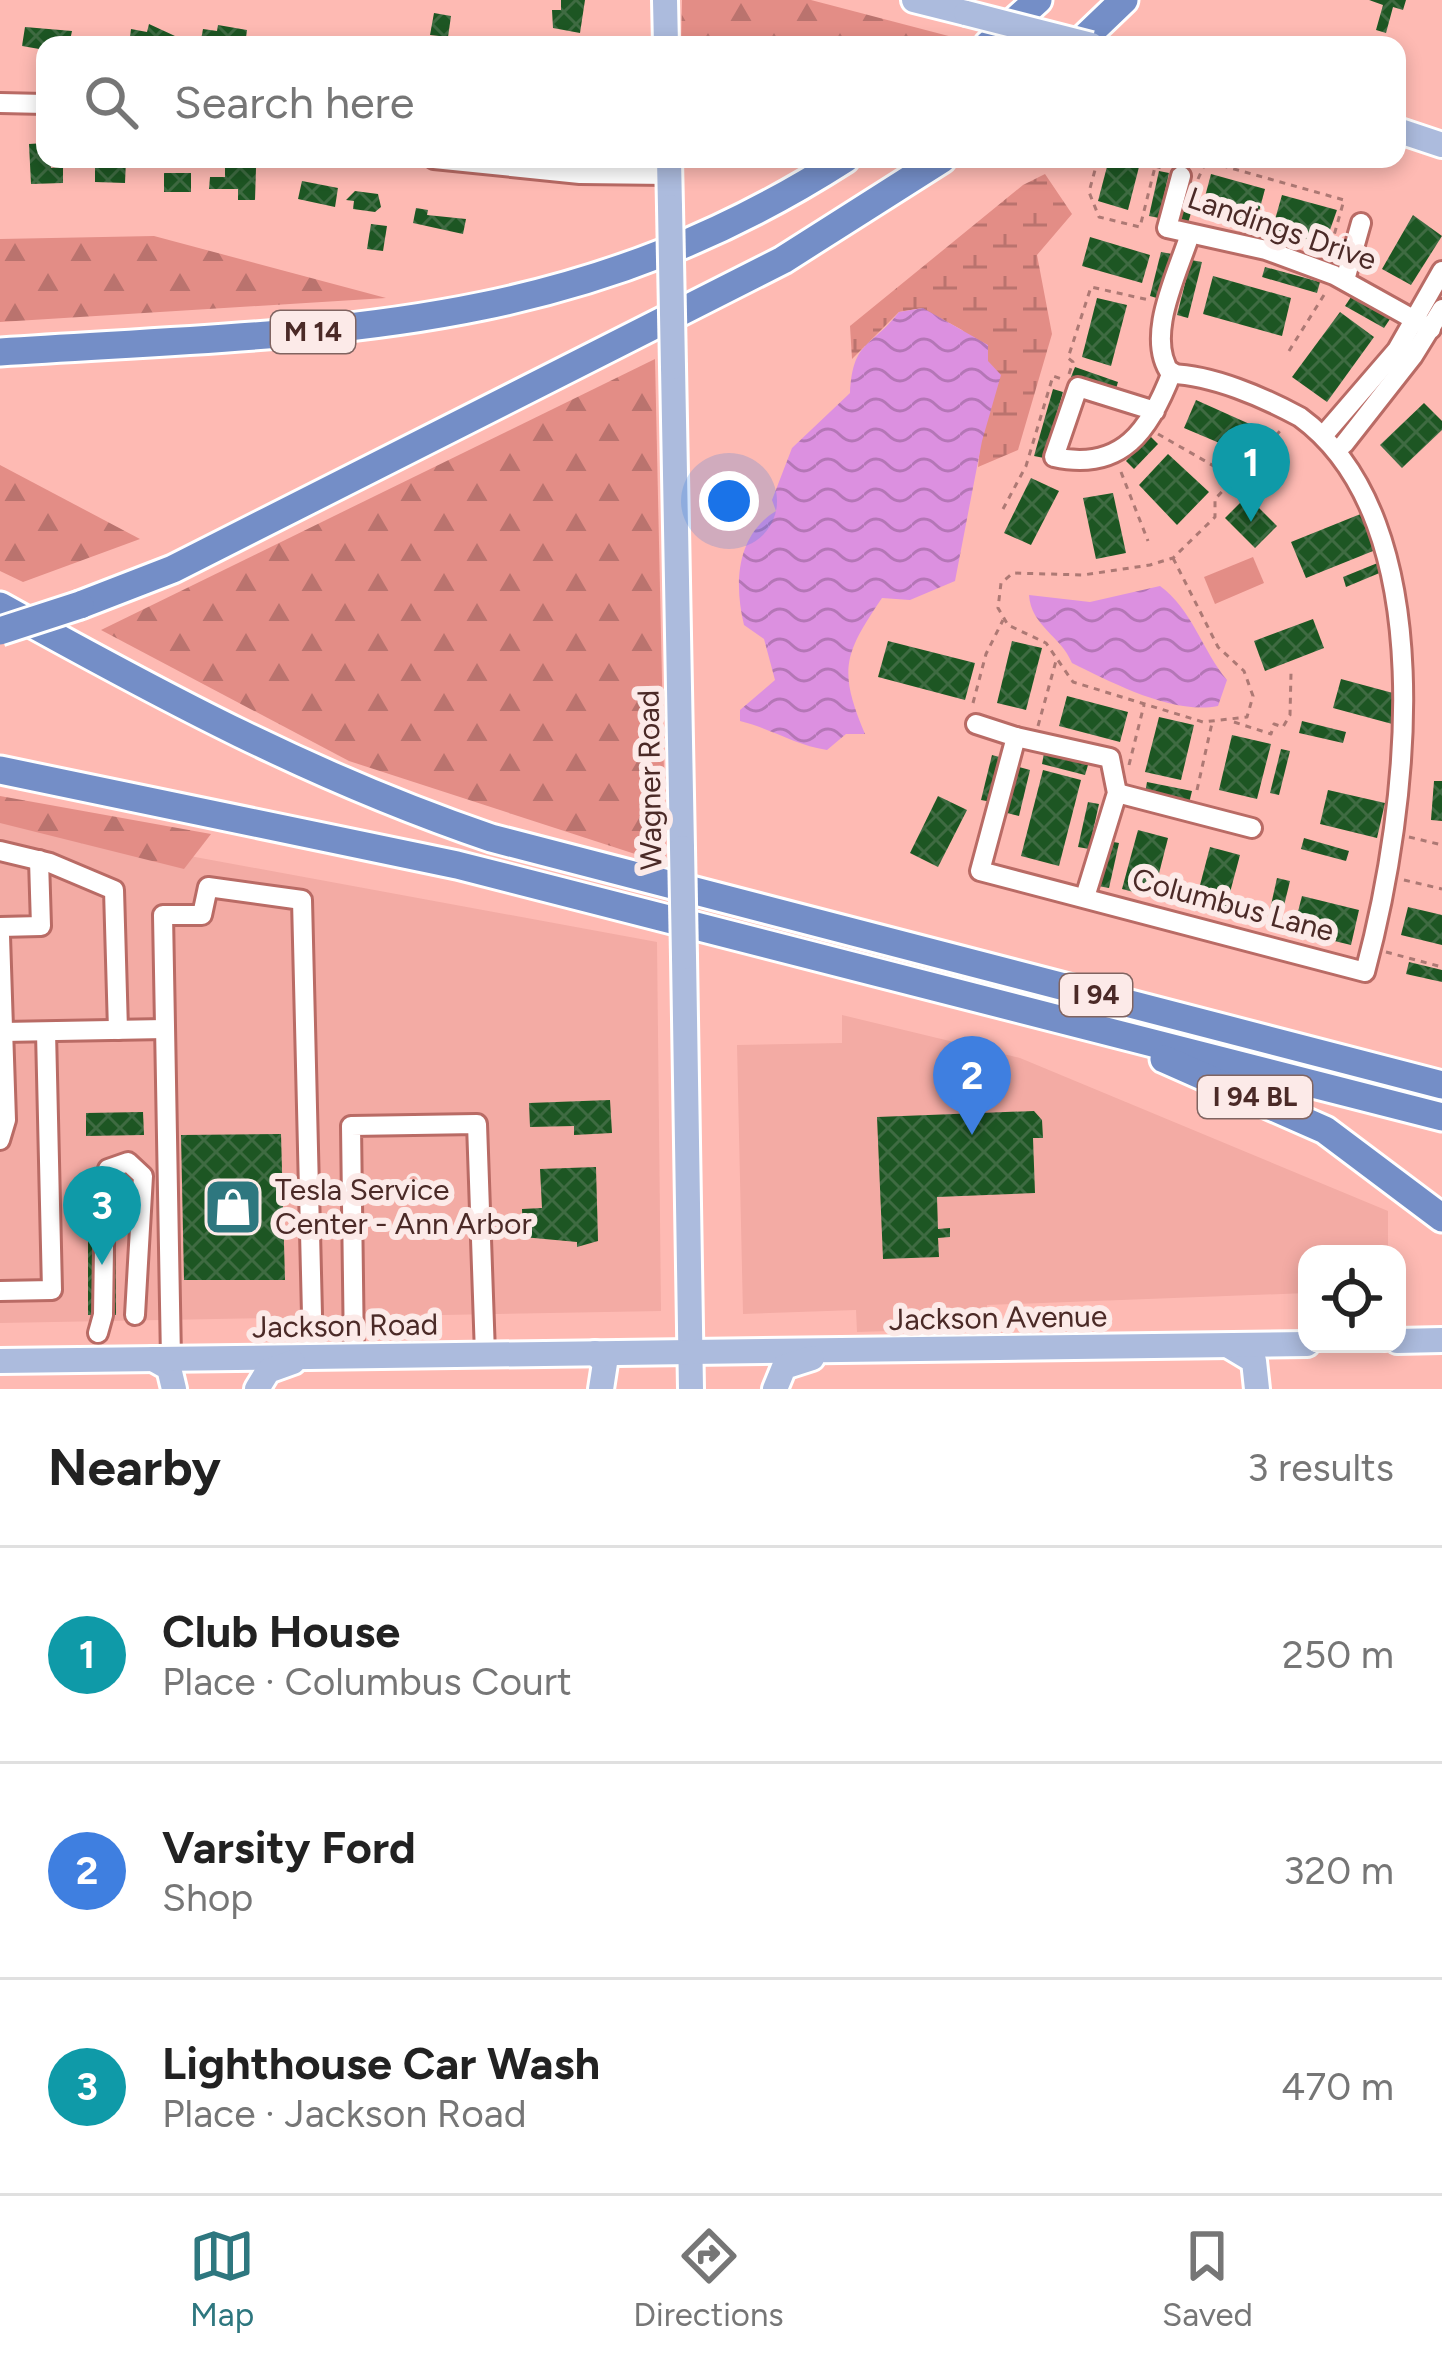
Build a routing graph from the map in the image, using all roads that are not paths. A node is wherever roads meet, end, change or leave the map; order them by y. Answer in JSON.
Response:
{"nodes":[{"id":1,"x":665,"y":0,"type":"edge"},
{"id":2,"x":914,"y":0,"type":"edge"},
{"id":3,"x":1038,"y":0,"type":"edge"},
{"id":4,"x":1124,"y":0,"type":"edge"},
{"id":5,"x":666,"y":36,"type":"edge"},
{"id":6,"x":998,"y":36,"type":"edge"},
{"id":7,"x":1056,"y":36,"type":"edge"},
{"id":8,"x":1086,"y":36,"type":"edge"},
{"id":9,"x":0,"y":103,"type":"edge"},
{"id":10,"x":36,"y":104,"type":"edge"},
{"id":11,"x":1406,"y":133,"type":"edge"},
{"id":12,"x":1442,"y":145,"type":"edge"},
{"id":13,"x":522,"y":168,"type":"edge"},
{"id":14,"x":656,"y":168,"type":"edge"},
{"id":15,"x":669,"y":168,"type":"edge"},
{"id":16,"x":830,"y":168,"type":"edge"},
{"id":17,"x":929,"y":168,"type":"edge"},
{"id":18,"x":1186,"y":176,"type":"road end"},
{"id":19,"x":1361,"y":223,"type":"dead end"},
{"id":20,"x":1190,"y":234,"type":"junction"},
{"id":21,"x":1442,"y":271,"type":"edge"},
{"id":22,"x":1346,"y":280,"type":"junction"},
{"id":23,"x":1442,"y":309,"type":"edge"},
{"id":24,"x":1424,"y":325,"type":"junction"},
{"id":25,"x":1407,"y":349,"type":"junction"},
{"id":26,"x":0,"y":352,"type":"edge"},
{"id":27,"x":1172,"y":372,"type":"junction"},
{"id":28,"x":1154,"y":411,"type":"junction"},
{"id":29,"x":1328,"y":430,"type":"junction"},
{"id":30,"x":1344,"y":444,"type":"junction"},
{"id":31,"x":1398,"y":522,"type":"dead end"},
{"id":32,"x":0,"y":606,"type":"edge"},
{"id":33,"x":1420,"y":629,"type":"dead end"},
{"id":34,"x":0,"y":631,"type":"edge"},
{"id":35,"x":976,"y":724,"type":"dead end"},
{"id":36,"x":1016,"y":737,"type":"junction"},
{"id":37,"x":0,"y":770,"type":"edge"},
{"id":38,"x":1117,"y":793,"type":"junction"},
{"id":39,"x":1252,"y":828,"type":"dead end"},
{"id":40,"x":0,"y":851,"type":"edge"},
{"id":41,"x":39,"y":860,"type":"junction"},
{"id":42,"x":1085,"y":897,"type":"junction"},
{"id":43,"x":0,"y":932,"type":"edge"},
{"id":44,"x":1048,"y":1013,"type":"junction"},
{"id":45,"x":165,"y":1029,"type":"junction"},
{"id":46,"x":118,"y":1030,"type":"junction"},
{"id":47,"x":3,"y":1032,"type":"junction"},
{"id":48,"x":46,"y":1032,"type":"junction"},
{"id":49,"x":1442,"y":1084,"type":"edge"},
{"id":50,"x":3,"y":1088,"type":"edge"},
{"id":51,"x":1442,"y":1117,"type":"edge"},
{"id":52,"x":0,"y":1140,"type":"edge"},
{"id":53,"x":1442,"y":1218,"type":"edge"},
{"id":54,"x":0,"y":1291,"type":"edge"},
{"id":55,"x":135,"y":1315,"type":"dead end"},
{"id":56,"x":98,"y":1334,"type":"dead end"},
{"id":57,"x":1442,"y":1340,"type":"edge"},
{"id":58,"x":1406,"y":1342,"type":"edge"},
{"id":59,"x":1227,"y":1344,"type":"junction"},
{"id":60,"x":1298,"y":1344,"type":"edge"},
{"id":61,"x":849,"y":1351,"type":"junction"},
{"id":62,"x":690,"y":1352,"type":"junction"},
{"id":63,"x":596,"y":1353,"type":"junction"},
{"id":64,"x":485,"y":1354,"type":"junction"},
{"id":65,"x":333,"y":1356,"type":"junction"},
{"id":66,"x":162,"y":1359,"type":"junction"},
{"id":67,"x":0,"y":1361,"type":"edge"},
{"id":68,"x":173,"y":1389,"type":"edge"},
{"id":69,"x":257,"y":1389,"type":"edge"},
{"id":70,"x":601,"y":1389,"type":"edge"},
{"id":71,"x":691,"y":1389,"type":"edge"},
{"id":72,"x":776,"y":1389,"type":"edge"},
{"id":73,"x":1257,"y":1389,"type":"edge"}],
"edges":[{"from":1,"to":5,"type":"main road"},
{"from":2,"to":7,"type":"main road","bridge":true},
{"from":3,"to":6,"type":"highway"},
{"from":4,"to":8,"type":"highway"},
{"from":9,"to":10,"type":"street"},
{"from":11,"to":12,"type":"main road"},
{"from":13,"to":14,"type":"street"},
{"from":15,"to":62,"type":"main road","name":"Wagner Road","bridge":true},
{"from":16,"to":26,"type":"highway","number":"M 14"},
{"from":17,"to":34,"type":"highway","bridge":true},
{"from":18,"to":20,"type":"street","name":"Landings Drive"},
{"from":19,"to":22,"type":"street"},
{"from":20,"to":22,"type":"street","name":"Landings Drive"},
{"from":20,"to":27,"type":"street"},
{"from":21,"to":24,"type":"street"},
{"from":22,"to":24,"type":"street","name":"Landings Drive"},
{"from":23,"to":24,"type":"street"},
{"from":24,"to":25,"type":"street"},
{"from":25,"to":29,"type":"street"},
{"from":25,"to":30,"type":"street"},
{"from":27,"to":28,"type":"street"},
{"from":27,"to":29,"type":"street"},
{"from":28,"to":28,"type":"street"},
{"from":29,"to":30,"type":"street"},
{"from":30,"to":31,"type":"street"},
{"from":32,"to":49,"type":"highway","number":"I 94"},
{"from":33,"to":42,"type":"street","name":"Columbus Lane"},
{"from":35,"to":36,"type":"street"},
{"from":36,"to":38,"type":"street"},
{"from":36,"to":42,"type":"street","name":"Columbus Lane"},
{"from":37,"to":44,"type":"highway","number":"I 94"},
{"from":38,"to":39,"type":"street"},
{"from":38,"to":42,"type":"street","name":"Columbus Lane"},
{"from":40,"to":41,"type":"street"},
{"from":41,"to":43,"type":"street"},
{"from":41,"to":46,"type":"street"},
{"from":43,"to":47,"type":"street"},
{"from":44,"to":51,"type":"highway","number":"I 94"},
{"from":44,"to":53,"type":"highway","number":"I 94 BL"},
{"from":45,"to":46,"type":"street"},
{"from":45,"to":65,"type":"street"},
{"from":45,"to":66,"type":"street"},
{"from":46,"to":48,"type":"street"},
{"from":47,"to":48,"type":"street"},
{"from":47,"to":50,"type":"street"},
{"from":48,"to":54,"type":"street"},
{"from":50,"to":52,"type":"street"},
{"from":55,"to":56,"type":"street"},
{"from":57,"to":58,"type":"main road"},
{"from":59,"to":60,"type":"main road","name":"Jackson Avenue"},
{"from":59,"to":61,"type":"main road","name":"Jackson Avenue"},
{"from":59,"to":73,"type":"main road"},
{"from":61,"to":62,"type":"main road","name":"Jackson Avenue"},
{"from":61,"to":72,"type":"main road"},
{"from":62,"to":63,"type":"main road","name":"Jackson Road"},
{"from":62,"to":71,"type":"main road","name":"Wagner Road"},
{"from":63,"to":64,"type":"main road","name":"Jackson Road"},
{"from":63,"to":70,"type":"main road"},
{"from":64,"to":65,"type":"main road","name":"Jackson Road"},
{"from":64,"to":65,"type":"street"},
{"from":65,"to":66,"type":"main road","name":"Jackson Road"},
{"from":65,"to":69,"type":"main road"},
{"from":66,"to":67,"type":"main road","name":"Jackson Road"},
{"from":66,"to":68,"type":"main road"}]}
